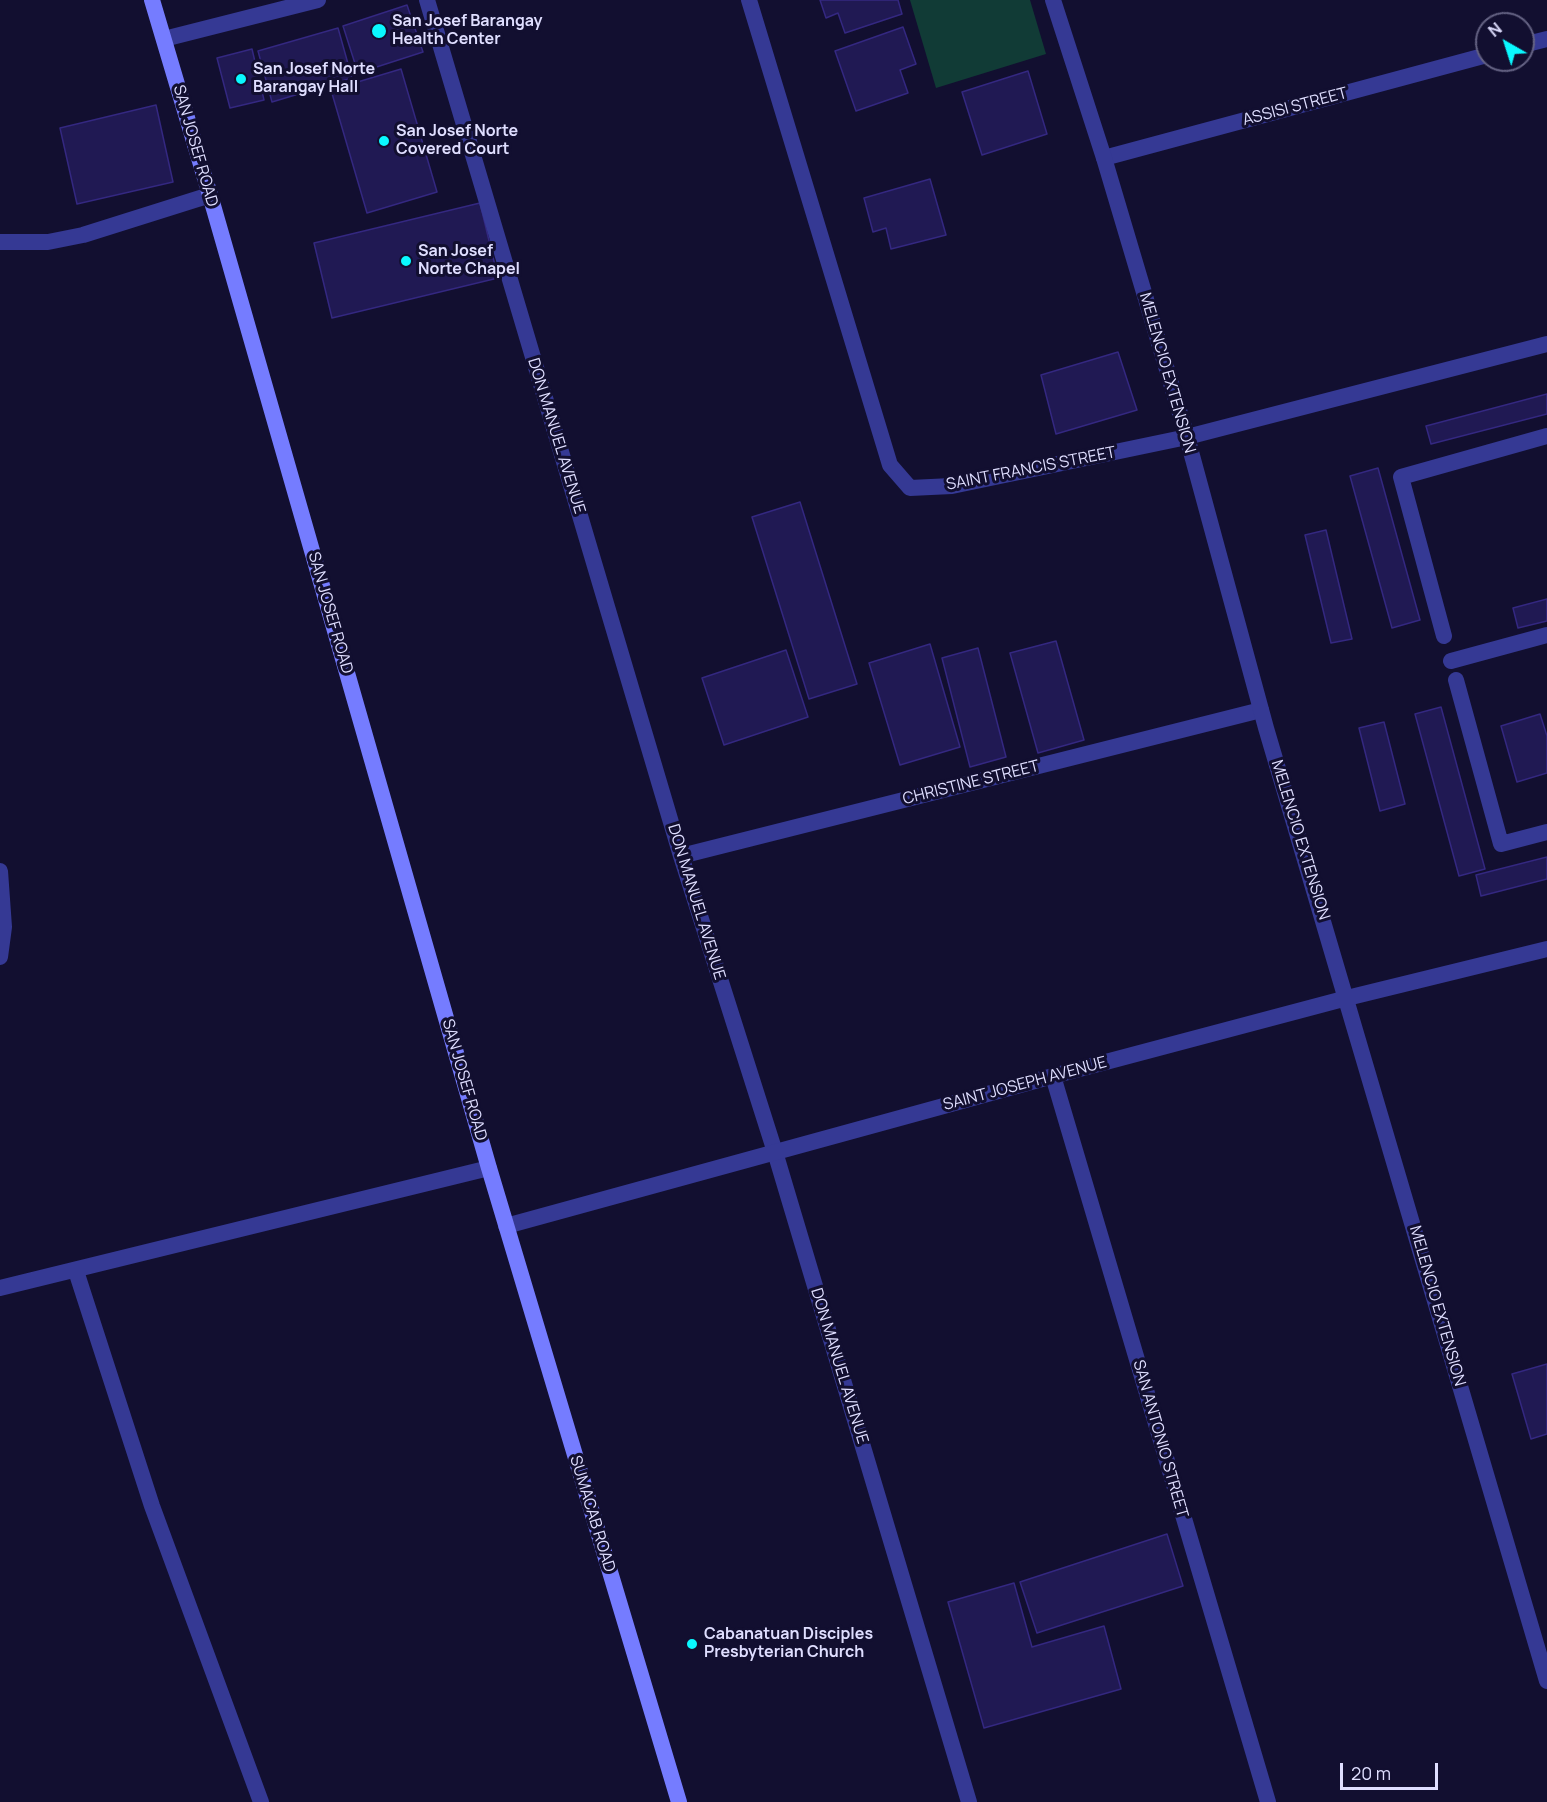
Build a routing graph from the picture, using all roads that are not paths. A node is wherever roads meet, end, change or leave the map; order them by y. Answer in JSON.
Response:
{"nodes":[{"id":1,"x":152,"y":0,"type":"edge"},
{"id":2,"x":318,"y":0,"type":"edge"},
{"id":3,"x":427,"y":0,"type":"edge"},
{"id":4,"x":748,"y":0,"type":"edge"},
{"id":5,"x":1053,"y":0,"type":"edge"},
{"id":6,"x":164,"y":39,"type":"junction"},
{"id":7,"x":1475,"y":58,"type":"edge"},
{"id":8,"x":1104,"y":158,"type":"junction"},
{"id":9,"x":210,"y":195,"type":"junction"},
{"id":10,"x":0,"y":242,"type":"edge"},
{"id":11,"x":1547,"y":344,"type":"edge"},
{"id":12,"x":1547,"y":436,"type":"edge"},
{"id":13,"x":1187,"y":437,"type":"junction"},
{"id":14,"x":1547,"y":635,"type":"edge"},
{"id":15,"x":1444,"y":636,"type":"dead end"},
{"id":16,"x":1451,"y":661,"type":"dead end"},
{"id":17,"x":1456,"y":680,"type":"dead end"},
{"id":18,"x":1262,"y":710,"type":"junction"},
{"id":19,"x":1547,"y":832,"type":"edge"},
{"id":20,"x":681,"y":856,"type":"junction"},
{"id":21,"x":0,"y":871,"type":"edge"},
{"id":22,"x":1547,"y":950,"type":"edge"},
{"id":23,"x":0,"y":957,"type":"edge"},
{"id":24,"x":1347,"y":998,"type":"junction"},
{"id":25,"x":1053,"y":1076,"type":"junction"},
{"id":26,"x":775,"y":1152,"type":"junction"},
{"id":27,"x":489,"y":1168,"type":"junction"},
{"id":28,"x":506,"y":1226,"type":"junction"},
{"id":29,"x":76,"y":1271,"type":"junction"},
{"id":30,"x":0,"y":1288,"type":"edge"},
{"id":31,"x":1547,"y":1681,"type":"edge"},
{"id":32,"x":261,"y":1802,"type":"edge"},
{"id":33,"x":679,"y":1802,"type":"edge"},
{"id":34,"x":969,"y":1802,"type":"edge"},
{"id":35,"x":1268,"y":1802,"type":"edge"}],
"edges":[{"from":1,"to":6,"type":"main road","name":"SAN JOSEF ROAD"},
{"from":2,"to":6,"type":"street"},
{"from":3,"to":20,"type":"street","name":"DON MANUEL AVENUE"},
{"from":4,"to":13,"type":"street","name":"SAINT FRANCIS STREET"},
{"from":5,"to":8,"type":"street","name":"MELENCIO EXTENSION"},
{"from":6,"to":9,"type":"main road","name":"SAN JOSEF ROAD"},
{"from":7,"to":8,"type":"street","name":"ASSISI STREET"},
{"from":8,"to":13,"type":"street","name":"MELENCIO EXTENSION"},
{"from":9,"to":10,"type":"street"},
{"from":9,"to":27,"type":"main road","name":"SAN JOSEF ROAD"},
{"from":11,"to":13,"type":"street","name":"SAINT FRANCIS STREET"},
{"from":12,"to":15,"type":"street"},
{"from":13,"to":18,"type":"street","name":"MELENCIO EXTENSION"},
{"from":14,"to":16,"type":"street"},
{"from":17,"to":19,"type":"street"},
{"from":18,"to":20,"type":"street","name":"CHRISTINE STREET"},
{"from":18,"to":24,"type":"street","name":"MELENCIO EXTENSION"},
{"from":20,"to":26,"type":"street","name":"DON MANUEL AVENUE"},
{"from":21,"to":23,"type":"street"},
{"from":22,"to":24,"type":"street","name":"SAINT JOSEPH AVENUE"},
{"from":24,"to":25,"type":"street","name":"SAINT JOSEPH AVENUE"},
{"from":24,"to":31,"type":"street","name":"MELENCIO EXTENSION"},
{"from":25,"to":26,"type":"street","name":"SAINT JOSEPH AVENUE"},
{"from":25,"to":35,"type":"street","name":"SAN ANTONIO STREET"},
{"from":26,"to":28,"type":"street","name":"SAINT JOSEPH AVENUE"},
{"from":26,"to":34,"type":"street","name":"DON MANUEL AVENUE"},
{"from":27,"to":28,"type":"main road","name":"SAN JOSEF ROAD"},
{"from":27,"to":29,"type":"street"},
{"from":28,"to":33,"type":"main road","name":"SUMACAB ROAD"},
{"from":29,"to":30,"type":"street"},
{"from":29,"to":32,"type":"street"}]}
